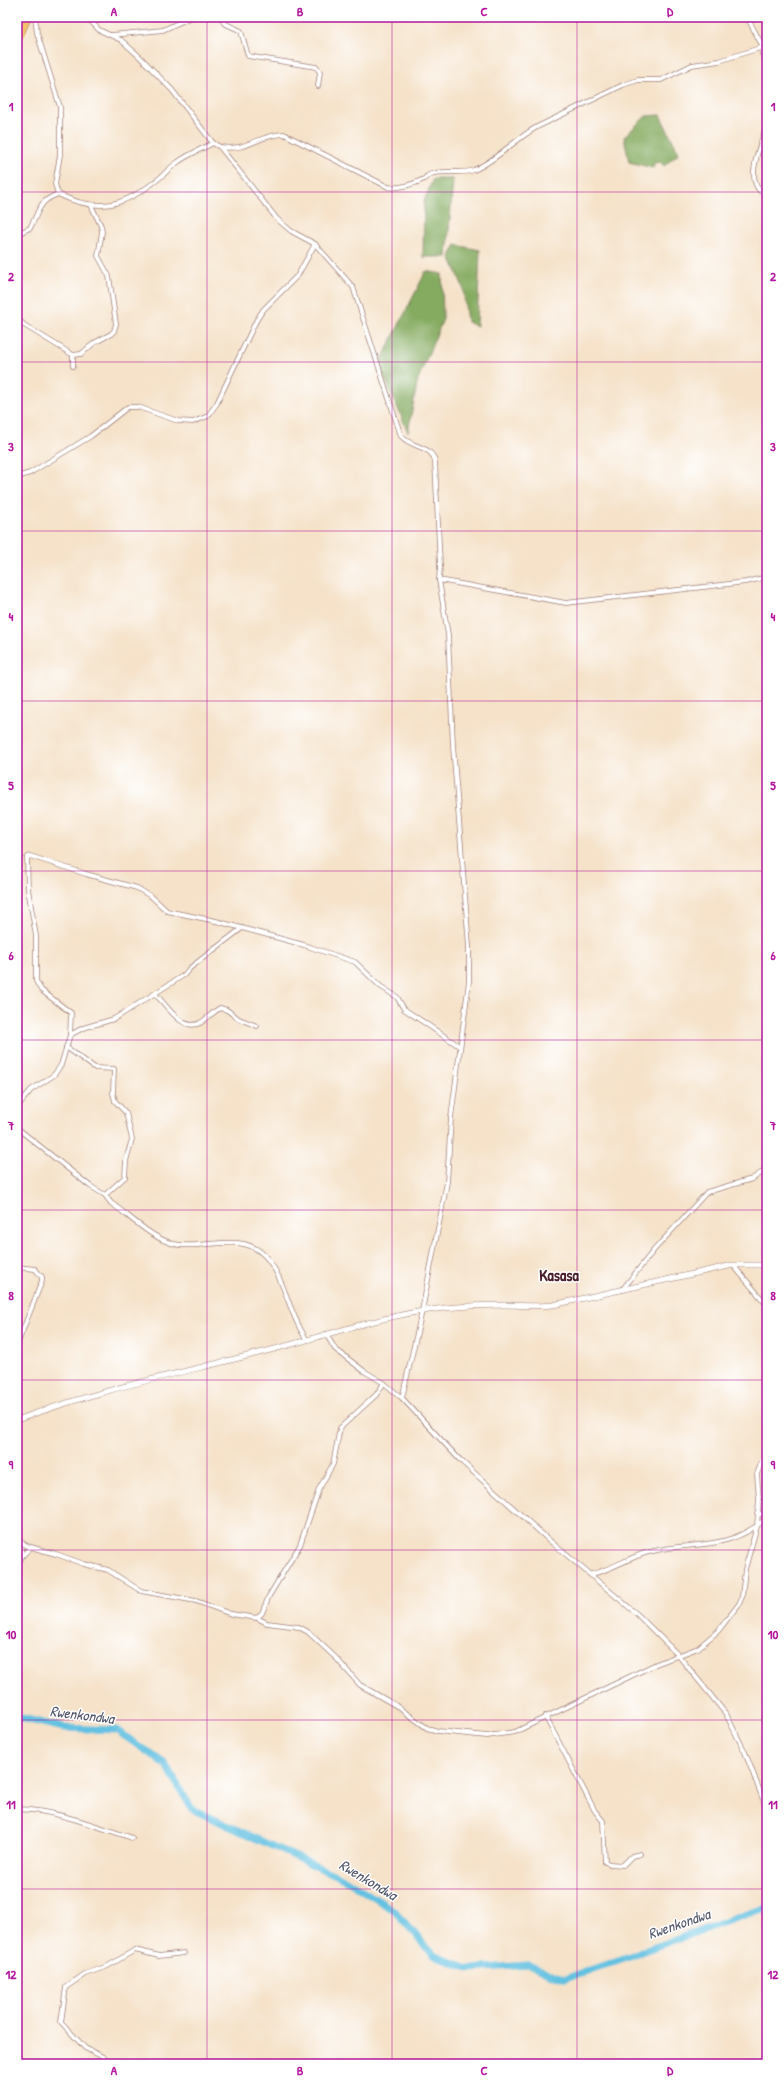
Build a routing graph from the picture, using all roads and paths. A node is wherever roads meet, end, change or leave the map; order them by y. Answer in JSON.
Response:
{"nodes":[{"id":1,"x":28,"y":17,"type":"edge"},
{"id":2,"x":35,"y":17,"type":"edge"},
{"id":3,"x":87,"y":17,"type":"edge"},
{"id":4,"x":191,"y":17,"type":"edge"},
{"id":5,"x":221,"y":17,"type":"edge"},
{"id":6,"x":747,"y":17,"type":"edge"},
{"id":7,"x":112,"y":35,"type":"junction"},
{"id":8,"x":17,"y":40,"type":"edge"},
{"id":9,"x":763,"y":47,"type":"junction"},
{"id":10,"x":766,"y":59,"type":"edge"},
{"id":11,"x":767,"y":69,"type":"edge"},
{"id":12,"x":318,"y":86,"type":"dead end"},
{"id":13,"x":767,"y":125,"type":"edge"},
{"id":14,"x":213,"y":143,"type":"junction"},
{"id":15,"x":220,"y":147,"type":"junction"},
{"id":16,"x":58,"y":194,"type":"junction"},
{"id":17,"x":767,"y":196,"type":"edge"},
{"id":18,"x":91,"y":205,"type":"junction"},
{"id":19,"x":101,"y":206,"type":"junction"},
{"id":20,"x":96,"y":213,"type":"junction"},
{"id":21,"x":17,"y":234,"type":"edge"},
{"id":22,"x":315,"y":244,"type":"junction"},
{"id":23,"x":17,"y":318,"type":"edge"},
{"id":24,"x":73,"y":355,"type":"junction"},
{"id":25,"x":73,"y":366,"type":"dead end"},
{"id":26,"x":17,"y":477,"type":"edge"},
{"id":27,"x":767,"y":577,"type":"edge"},
{"id":28,"x":439,"y":580,"type":"junction"},
{"id":29,"x":242,"y":928,"type":"junction"},
{"id":30,"x":155,"y":994,"type":"junction"},
{"id":31,"x":257,"y":1026,"type":"dead end"},
{"id":32,"x":70,"y":1035,"type":"junction"},
{"id":33,"x":459,"y":1046,"type":"junction"},
{"id":34,"x":66,"y":1047,"type":"junction"},
{"id":35,"x":17,"y":1107,"type":"edge"},
{"id":36,"x":17,"y":1128,"type":"edge"},
{"id":37,"x":767,"y":1168,"type":"edge"},
{"id":38,"x":104,"y":1195,"type":"junction"},
{"id":39,"x":733,"y":1265,"type":"junction"},
{"id":40,"x":767,"y":1265,"type":"edge"},
{"id":41,"x":17,"y":1267,"type":"edge"},
{"id":42,"x":622,"y":1290,"type":"junction"},
{"id":43,"x":767,"y":1305,"type":"edge"},
{"id":44,"x":422,"y":1311,"type":"junction"},
{"id":45,"x":326,"y":1334,"type":"junction"},
{"id":46,"x":307,"y":1340,"type":"junction"},
{"id":47,"x":17,"y":1345,"type":"edge"},
{"id":48,"x":384,"y":1383,"type":"junction"},
{"id":49,"x":402,"y":1398,"type":"junction"},
{"id":50,"x":17,"y":1420,"type":"edge"},
{"id":51,"x":767,"y":1448,"type":"edge"},
{"id":52,"x":757,"y":1512,"type":"junction"},
{"id":53,"x":767,"y":1517,"type":"edge"},
{"id":54,"x":757,"y":1526,"type":"junction"},
{"id":55,"x":18,"y":1541,"type":"edge"},
{"id":56,"x":31,"y":1547,"type":"junction"},
{"id":57,"x":22,"y":1556,"type":"junction"},
{"id":58,"x":17,"y":1567,"type":"edge"},
{"id":59,"x":592,"y":1574,"type":"junction"},
{"id":60,"x":257,"y":1618,"type":"junction"},
{"id":61,"x":678,"y":1655,"type":"junction"},
{"id":62,"x":546,"y":1716,"type":"junction"},
{"id":63,"x":17,"y":1808,"type":"edge"},
{"id":64,"x":767,"y":1810,"type":"edge"},
{"id":65,"x":132,"y":1838,"type":"dead end"},
{"id":66,"x":640,"y":1854,"type":"dead end"},
{"id":67,"x":184,"y":1953,"type":"dead end"},
{"id":68,"x":111,"y":2064,"type":"edge"}],
"edges":[{"from":1,"to":8,"type":"main road"},
{"from":2,"to":16,"type":"street"},
{"from":3,"to":7,"type":"street"},
{"from":4,"to":7,"type":"street"},
{"from":5,"to":12,"type":"street"},
{"from":6,"to":9,"type":"street"},
{"from":7,"to":14,"type":"street"},
{"from":9,"to":10,"type":"street"},
{"from":9,"to":15,"type":"street"},
{"from":10,"to":11,"type":"street"},
{"from":13,"to":17,"type":"street"},
{"from":14,"to":15,"type":"street"},
{"from":14,"to":19,"type":"street"},
{"from":15,"to":22,"type":"street"},
{"from":16,"to":18,"type":"street"},
{"from":16,"to":21,"type":"street"},
{"from":18,"to":19,"type":"street"},
{"from":18,"to":20,"type":"street"},
{"from":19,"to":20,"type":"street"},
{"from":20,"to":24,"type":"street"},
{"from":22,"to":26,"type":"street"},
{"from":22,"to":28,"type":"street"},
{"from":23,"to":24,"type":"street"},
{"from":24,"to":25,"type":"street"},
{"from":27,"to":28,"type":"street"},
{"from":28,"to":33,"type":"street"},
{"from":29,"to":30,"type":"street"},
{"from":29,"to":32,"type":"street"},
{"from":29,"to":33,"type":"street"},
{"from":30,"to":31,"type":"street"},
{"from":30,"to":32,"type":"street"},
{"from":32,"to":34,"type":"street"},
{"from":33,"to":44,"type":"street"},
{"from":34,"to":35,"type":"street"},
{"from":34,"to":38,"type":"street"},
{"from":36,"to":38,"type":"street"},
{"from":37,"to":42,"type":"street"},
{"from":38,"to":46,"type":"street"},
{"from":39,"to":40,"type":"street"},
{"from":39,"to":42,"type":"street"},
{"from":39,"to":43,"type":"street"},
{"from":41,"to":47,"type":"street"},
{"from":42,"to":44,"type":"street"},
{"from":44,"to":45,"type":"street"},
{"from":44,"to":49,"type":"street"},
{"from":45,"to":46,"type":"street"},
{"from":45,"to":48,"type":"street"},
{"from":46,"to":50,"type":"street"},
{"from":48,"to":49,"type":"street"},
{"from":48,"to":60,"type":"street"},
{"from":49,"to":59,"type":"street"},
{"from":51,"to":52,"type":"street"},
{"from":52,"to":53,"type":"street"},
{"from":52,"to":54,"type":"street"},
{"from":53,"to":54,"type":"street"},
{"from":54,"to":59,"type":"street"},
{"from":54,"to":61,"type":"street"},
{"from":55,"to":56,"type":"street"},
{"from":55,"to":57,"type":"street"},
{"from":56,"to":57,"type":"street"},
{"from":56,"to":60,"type":"street"},
{"from":57,"to":58,"type":"street"},
{"from":59,"to":61,"type":"street"},
{"from":60,"to":62,"type":"street"},
{"from":61,"to":62,"type":"street"},
{"from":61,"to":64,"type":"street"},
{"from":62,"to":66,"type":"street"},
{"from":63,"to":65,"type":"street"},
{"from":67,"to":68,"type":"street"}]}
